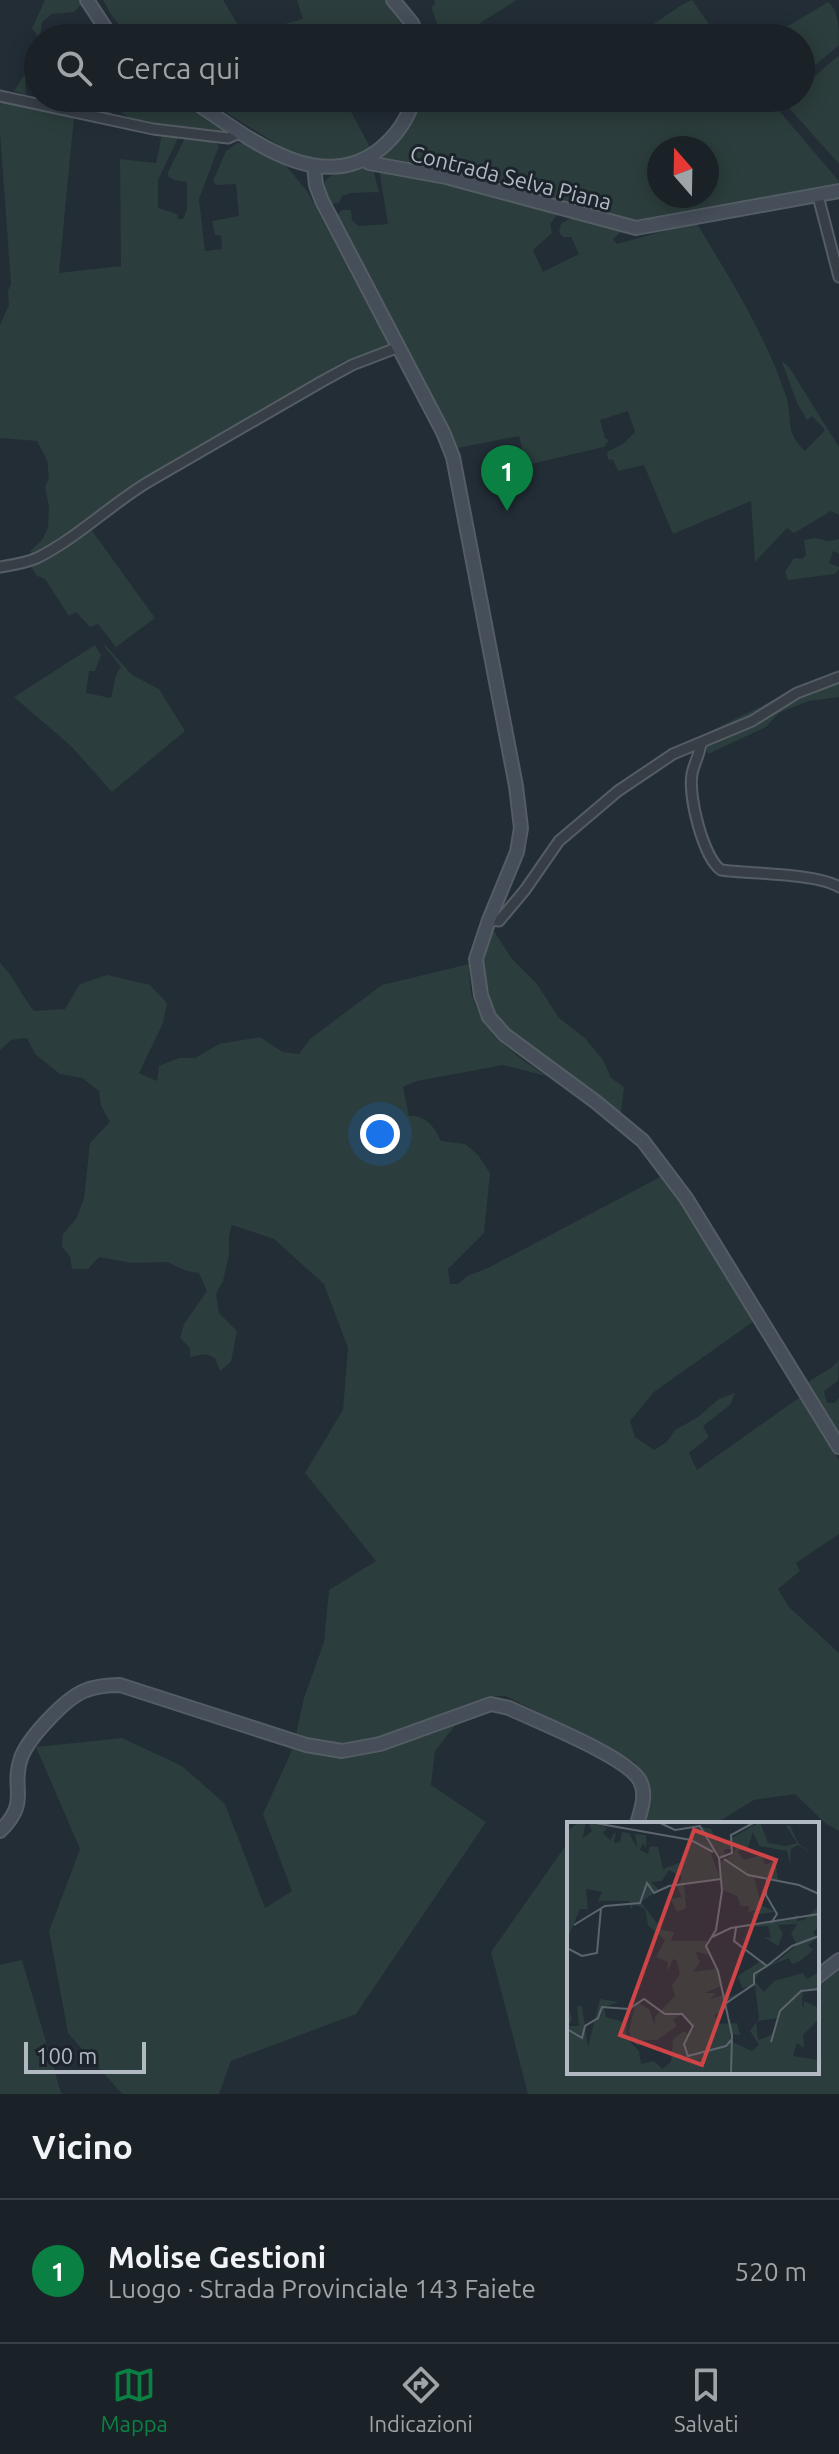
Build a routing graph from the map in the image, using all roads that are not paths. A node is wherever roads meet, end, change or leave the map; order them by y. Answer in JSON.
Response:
{"nodes":[{"id":1,"x":87,"y":0,"type":"edge"},
{"id":2,"x":393,"y":0,"type":"edge"},
{"id":3,"x":103,"y":24,"type":"edge"},
{"id":4,"x":412,"y":24,"type":"edge"},
{"id":5,"x":0,"y":96,"type":"edge"},
{"id":6,"x":24,"y":101,"type":"edge"},
{"id":7,"x":74,"y":112,"type":"edge"},
{"id":8,"x":210,"y":112,"type":"edge"},
{"id":9,"x":409,"y":112,"type":"edge"},
{"id":10,"x":241,"y":132,"type":"junction"},
{"id":11,"x":364,"y":159,"type":"junction"},
{"id":12,"x":314,"y":166,"type":"junction"},
{"id":13,"x":839,"y":191,"type":"edge"},
{"id":14,"x":818,"y":196,"type":"junction"},
{"id":15,"x":839,"y":277,"type":"edge"},
{"id":16,"x":399,"y":347,"type":"junction"},
{"id":17,"x":0,"y":567,"type":"edge"},
{"id":18,"x":839,"y":677,"type":"edge"},
{"id":19,"x":701,"y":743,"type":"junction"},
{"id":20,"x":839,"y":887,"type":"edge"},
{"id":21,"x":489,"y":920,"type":"junction"},
{"id":22,"x":839,"y":1447,"type":"edge"},
{"id":23,"x":638,"y":1822,"type":"edge"},
{"id":24,"x":0,"y":1831,"type":"edge"},
{"id":25,"x":839,"y":1960,"type":"edge"},
{"id":26,"x":819,"y":1975,"type":"edge"}],
"edges":[{"from":1,"to":3,"type":"main road"},
{"from":2,"to":4,"type":"main road"},
{"from":5,"to":6,"type":"street"},
{"from":7,"to":10,"type":"street"},
{"from":8,"to":10,"type":"main road"},
{"from":9,"to":11,"type":"main road"},
{"from":10,"to":12,"type":"main road"},
{"from":11,"to":12,"type":"main road"},
{"from":11,"to":14,"type":"main road","name":"Contrada Selva Piana"},
{"from":12,"to":16,"type":"main road"},
{"from":13,"to":14,"type":"main road","name":"Contrada Selva Piana"},
{"from":14,"to":15,"type":"street"},
{"from":16,"to":17,"type":"street"},
{"from":16,"to":21,"type":"main road"},
{"from":18,"to":19,"type":"street"},
{"from":19,"to":20,"type":"street"},
{"from":19,"to":21,"type":"street"},
{"from":21,"to":22,"type":"main road"},
{"from":23,"to":24,"type":"main road"},
{"from":25,"to":26,"type":"main road"}]}
